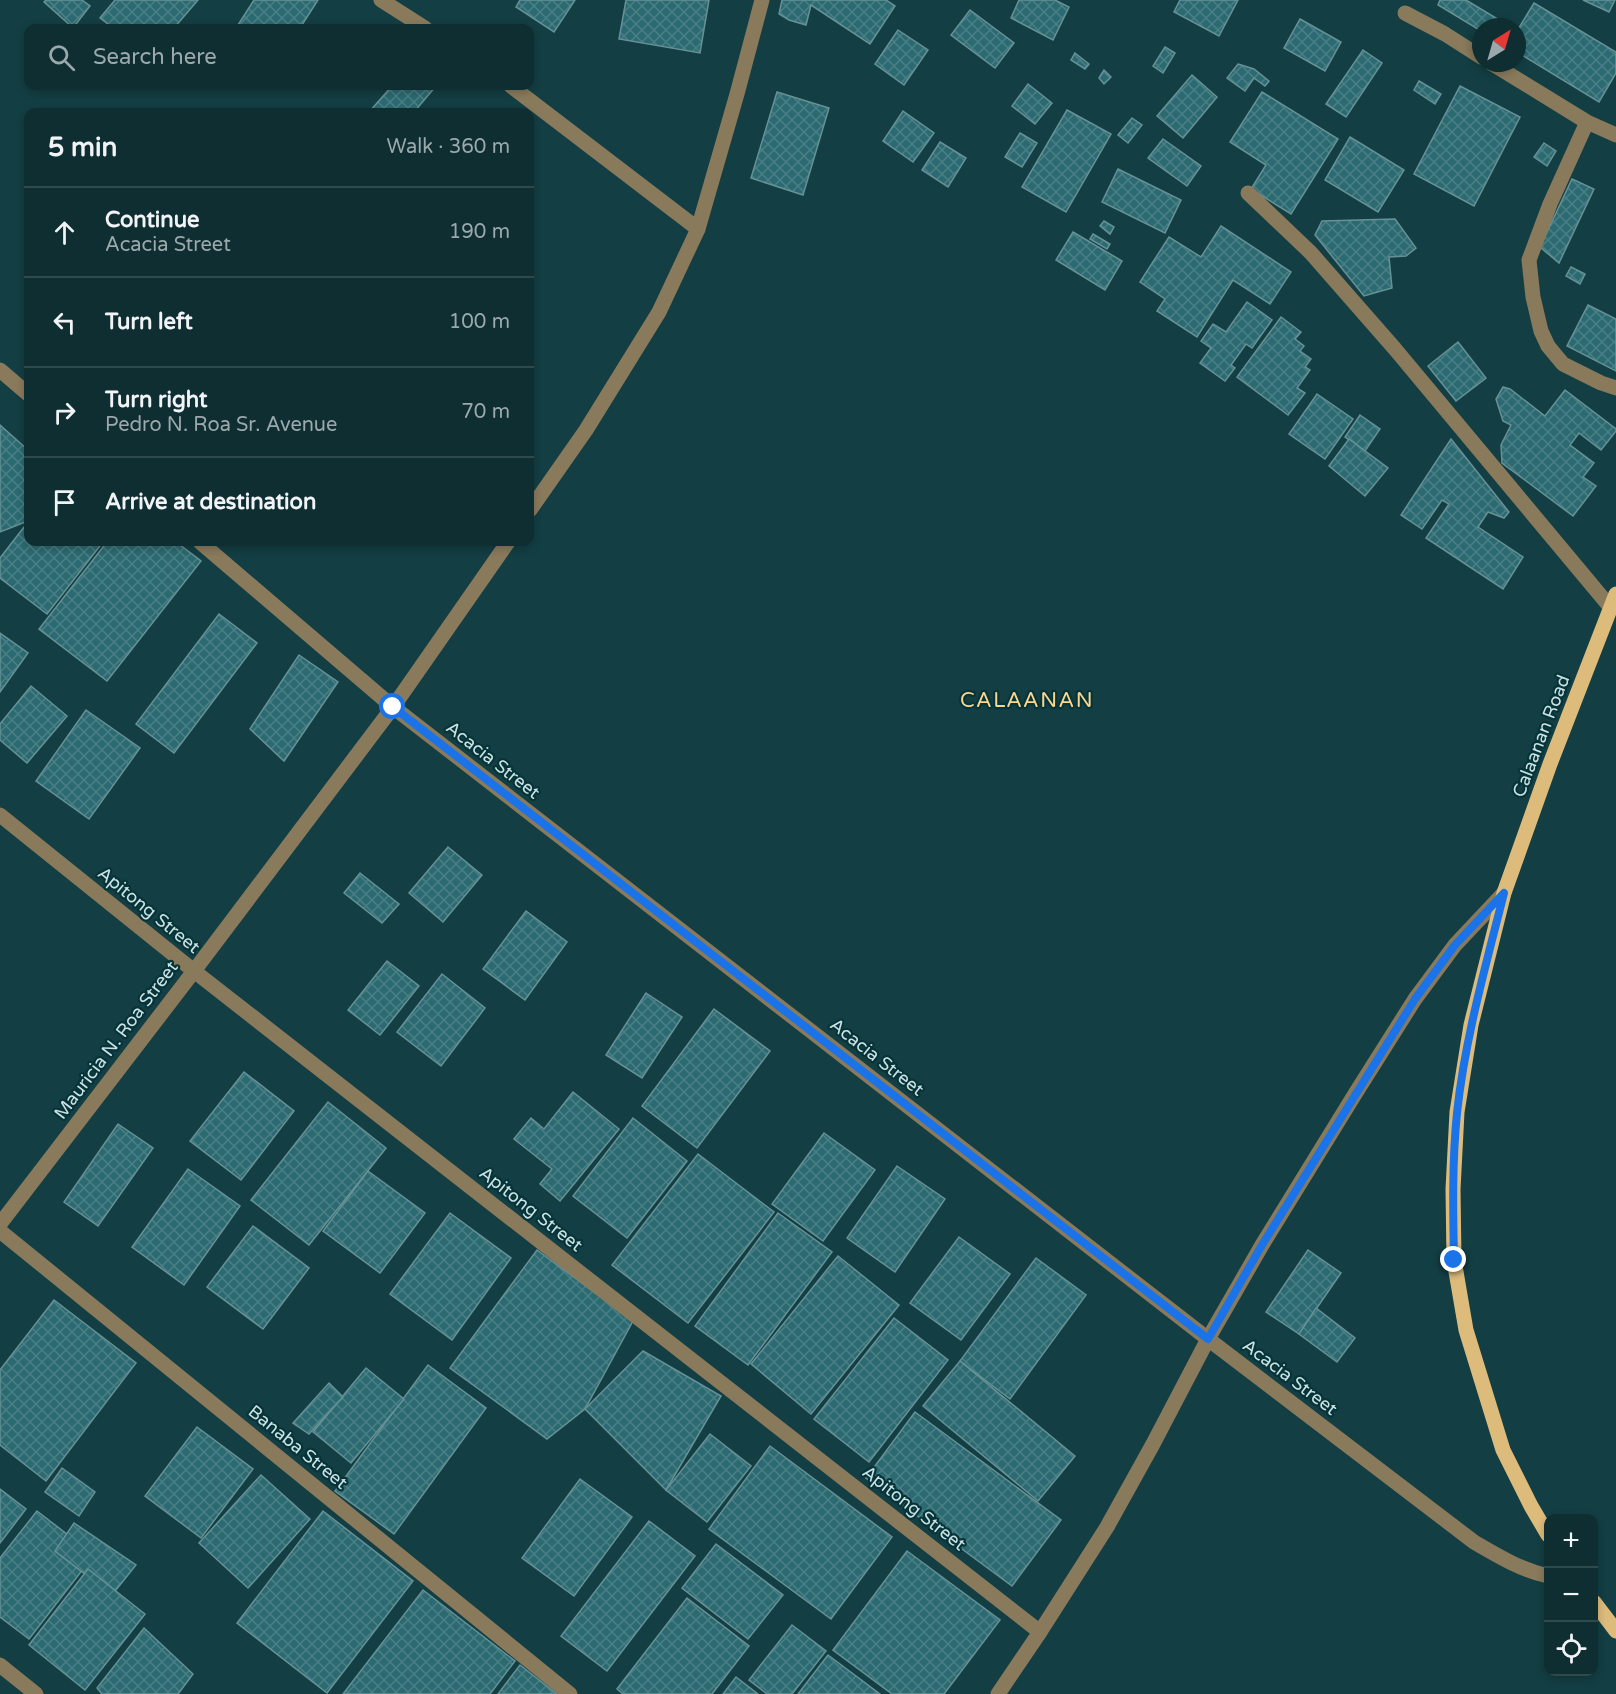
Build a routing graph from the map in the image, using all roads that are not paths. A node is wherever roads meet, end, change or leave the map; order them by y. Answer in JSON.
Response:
{"nodes":[{"id":1,"x":381,"y":0,"type":"edge"},
{"id":2,"x":762,"y":0,"type":"edge"},
{"id":3,"x":1405,"y":13,"type":"dead end"},
{"id":4,"x":419,"y":24,"type":"edge"},
{"id":5,"x":1472,"y":51,"type":"edge"},
{"id":6,"x":1506,"y":72,"type":"edge"},
{"id":7,"x":516,"y":90,"type":"edge"},
{"id":8,"x":1587,"y":122,"type":"junction"},
{"id":9,"x":1616,"y":135,"type":"edge"},
{"id":10,"x":1248,"y":193,"type":"dead end"},
{"id":11,"x":698,"y":229,"type":"junction"},
{"id":12,"x":0,"y":370,"type":"edge"},
{"id":13,"x":1616,"y":388,"type":"edge"},
{"id":14,"x":24,"y":391,"type":"edge"},
{"id":15,"x":534,"y":504,"type":"edge"},
{"id":16,"x":205,"y":546,"type":"edge"},
{"id":17,"x":505,"y":546,"type":"edge"},
{"id":18,"x":1613,"y":601,"type":"edge"},
{"id":19,"x":393,"y":707,"type":"junction"},
{"id":20,"x":0,"y":815,"type":"edge"},
{"id":21,"x":1504,"y":893,"type":"junction"},
{"id":22,"x":194,"y":971,"type":"junction"},
{"id":23,"x":0,"y":1224,"type":"edge"},
{"id":24,"x":0,"y":1231,"type":"edge"},
{"id":25,"x":1208,"y":1339,"type":"junction"},
{"id":26,"x":1544,"y":1528,"type":"edge"},
{"id":27,"x":1544,"y":1575,"type":"edge"},
{"id":28,"x":1598,"y":1608,"type":"edge"},
{"id":29,"x":1616,"y":1631,"type":"edge"},
{"id":30,"x":1040,"y":1632,"type":"junction"},
{"id":31,"x":0,"y":1665,"type":"edge"},
{"id":32,"x":36,"y":1694,"type":"edge"},
{"id":33,"x":570,"y":1694,"type":"edge"},
{"id":34,"x":998,"y":1694,"type":"edge"}],
"edges":[{"from":1,"to":4,"type":"street"},
{"from":2,"to":11,"type":"street"},
{"from":3,"to":5,"type":"street"},
{"from":6,"to":8,"type":"street"},
{"from":7,"to":11,"type":"street"},
{"from":8,"to":9,"type":"street"},
{"from":8,"to":13,"type":"street"},
{"from":10,"to":18,"type":"street"},
{"from":11,"to":15,"type":"street"},
{"from":12,"to":14,"type":"street"},
{"from":16,"to":19,"type":"street","name":"Acacia Street"},
{"from":17,"to":19,"type":"street","name":"Mauricia N. Roa Street"},
{"from":18,"to":21,"type":"main road","name":"Calaanan Road"},
{"from":19,"to":22,"type":"street","name":"Mauricia N. Roa Street"},
{"from":19,"to":25,"type":"street","name":"Acacia Street"},
{"from":20,"to":22,"type":"street","name":"Apitong Street"},
{"from":21,"to":25,"type":"street"},
{"from":21,"to":26,"type":"main road","name":"Calaanan Road"},
{"from":22,"to":23,"type":"street","name":"Mauricia N. Roa Street"},
{"from":22,"to":30,"type":"street","name":"Apitong Street"},
{"from":24,"to":33,"type":"street","name":"Banaba Street"},
{"from":25,"to":27,"type":"street","name":"Acacia Street"},
{"from":25,"to":30,"type":"street"},
{"from":28,"to":29,"type":"main road"},
{"from":30,"to":34,"type":"street"},
{"from":31,"to":32,"type":"street"}]}
